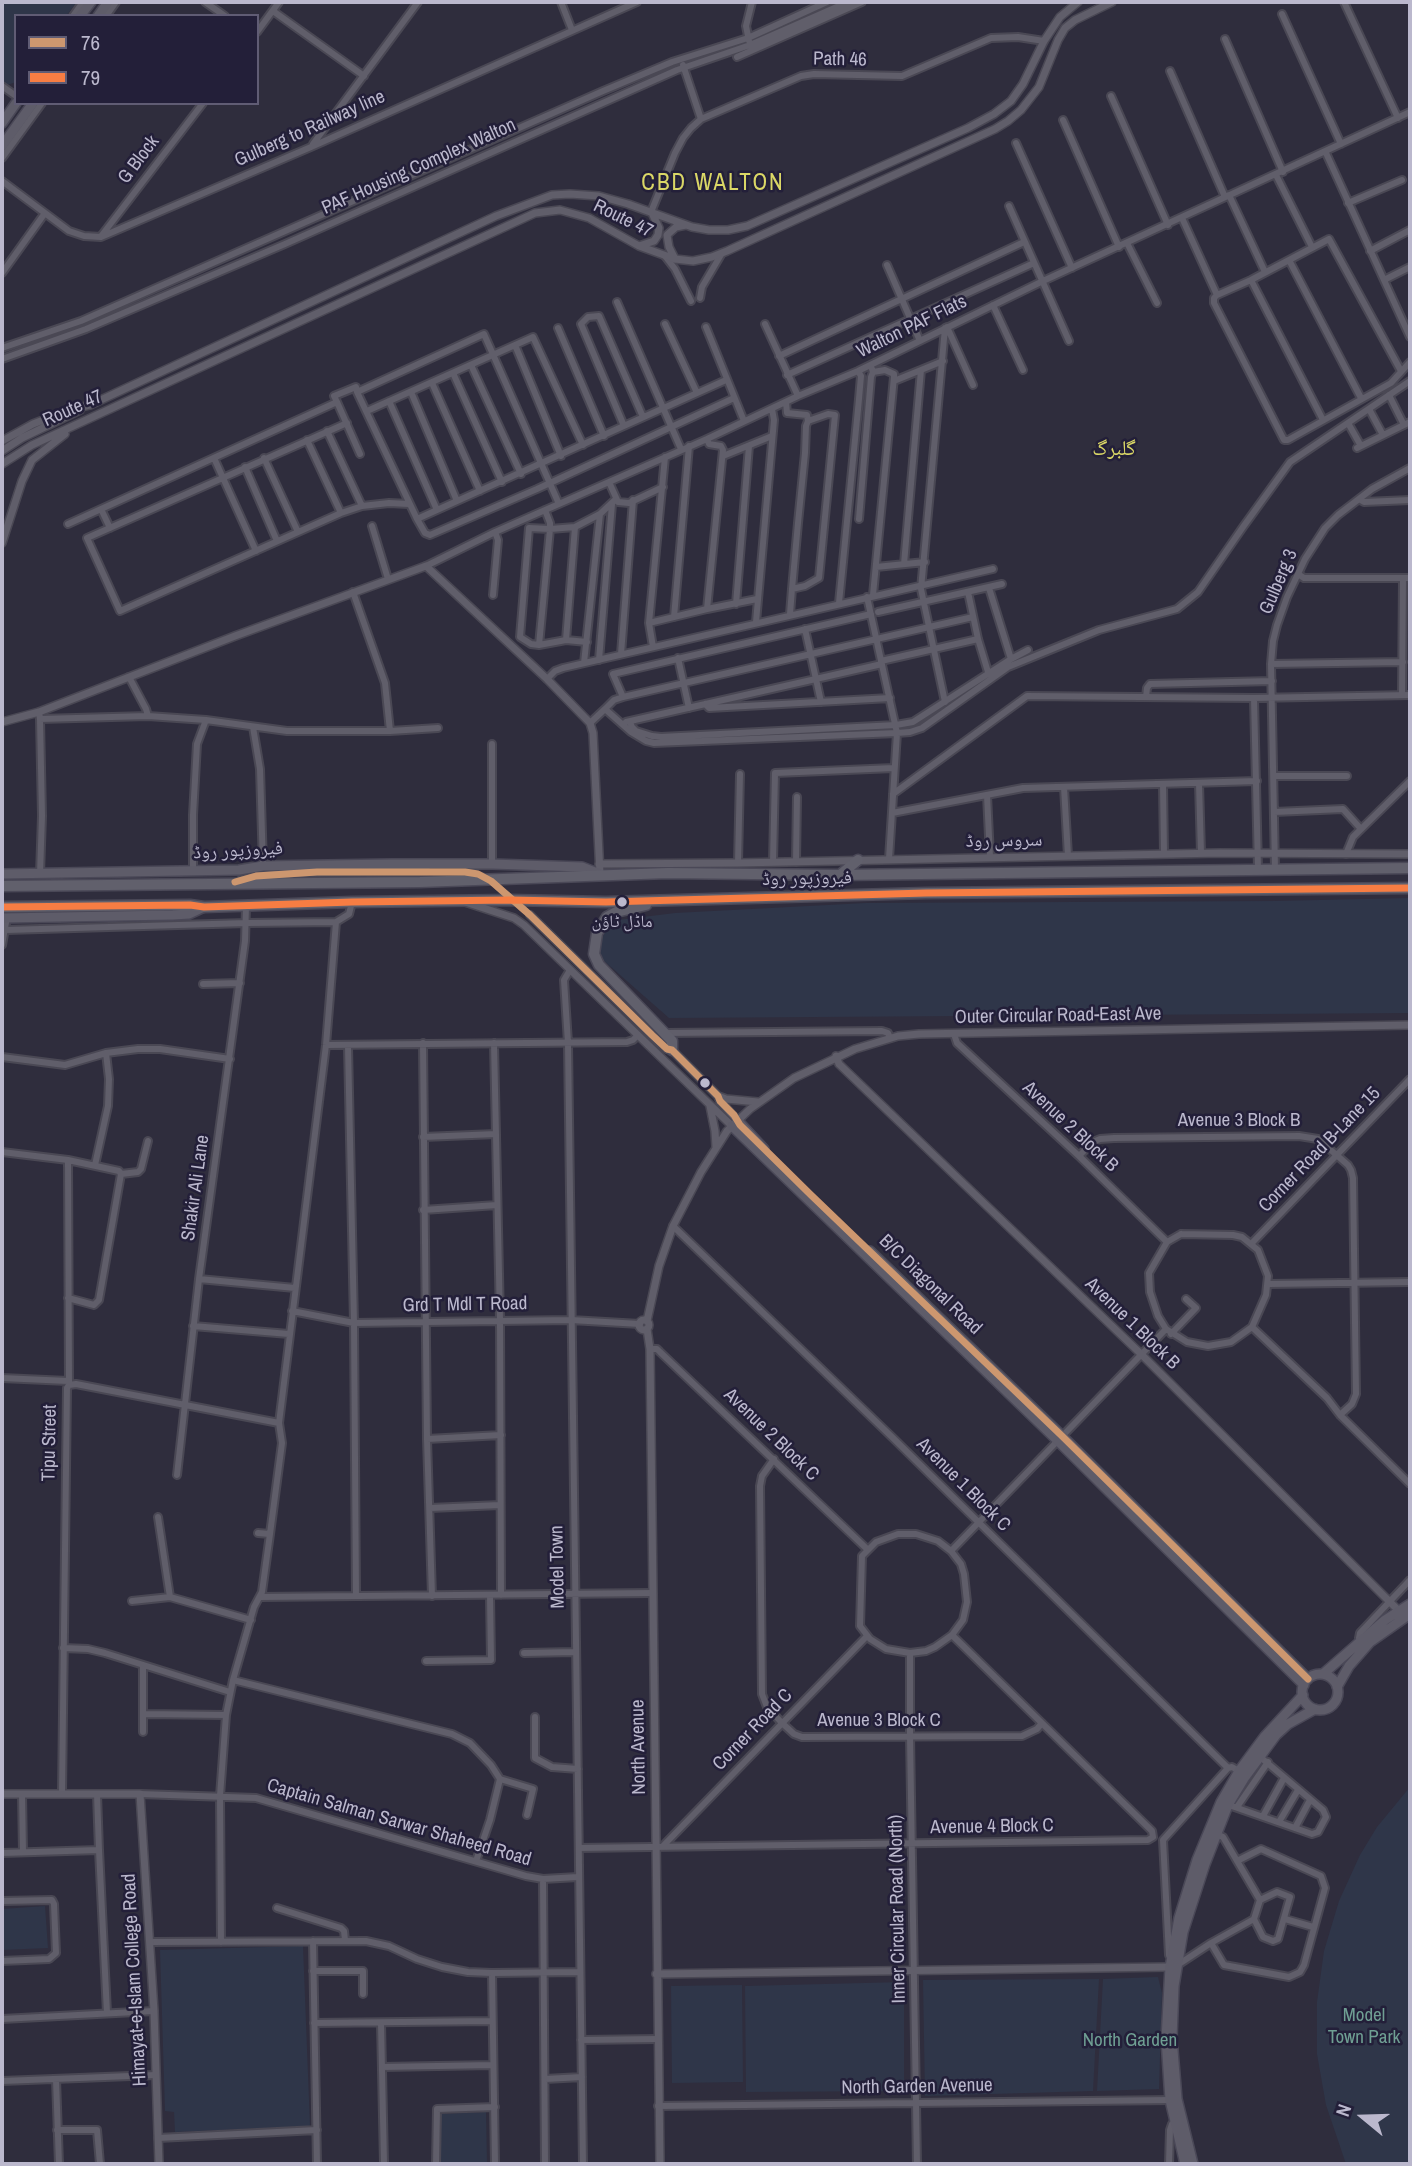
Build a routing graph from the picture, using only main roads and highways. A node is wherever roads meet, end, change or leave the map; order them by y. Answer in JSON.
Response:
{"nodes":[{"id":1,"x":14,"y":105,"type":"edge"},
{"id":2,"x":32,"y":105,"type":"edge"},
{"id":3,"x":2,"y":121,"type":"edge"},
{"id":4,"x":2,"y":146,"type":"edge"},
{"id":5,"x":858,"y":860,"type":"road end"},
{"id":6,"x":1410,"y":868,"type":"edge"},
{"id":7,"x":600,"y":869,"type":"junction"},
{"id":8,"x":2,"y":874,"type":"edge"},
{"id":9,"x":839,"y":875,"type":"junction"},
{"id":10,"x":2,"y":886,"type":"edge"},
{"id":11,"x":1410,"y":888,"type":"edge"},
{"id":12,"x":674,"y":900,"type":"junction"},
{"id":13,"x":2,"y":907,"type":"edge"},
{"id":14,"x":204,"y":907,"type":"junction"},
{"id":15,"x":4,"y":918,"type":"edge"},
{"id":16,"x":672,"y":1049,"type":"road end"},
{"id":17,"x":734,"y":1123,"type":"road end"},
{"id":18,"x":1410,"y":1604,"type":"edge"},
{"id":19,"x":1405,"y":1614,"type":"edge"},
{"id":20,"x":1323,"y":1674,"type":"junction"},
{"id":21,"x":1306,"y":1682,"type":"junction"},
{"id":22,"x":1337,"y":1687,"type":"junction"},
{"id":23,"x":1303,"y":1695,"type":"junction"},
{"id":24,"x":1315,"y":1709,"type":"junction"},
{"id":25,"x":1229,"y":1805,"type":"junction"},
{"id":26,"x":1173,"y":2100,"type":"junction"},
{"id":27,"x":1185,"y":2164,"type":"edge"},
{"id":28,"x":1192,"y":2164,"type":"edge"}],
"edges":[{"from":1,"to":3,"type":"main road"},
{"from":2,"to":4,"type":"main road"},
{"from":5,"to":9,"type":"main road"},
{"from":6,"to":9,"type":"main road","name":"فیروزپور روڈ"},
{"from":7,"to":8,"type":"main road","name":"فیروزپور روڈ"},
{"from":7,"to":9,"type":"main road","name":"فیروزپور روڈ"},
{"from":7,"to":10,"type":"main road","name":"فیروزپور روڈ"},
{"from":11,"to":12,"type":"main road","name":"فیروزپور روڈ"},
{"from":12,"to":14,"type":"main road","name":"فیروزپور روڈ"},
{"from":12,"to":16,"type":"main road"},
{"from":13,"to":14,"type":"main road","name":"فیروزپور روڈ"},
{"from":14,"to":15,"type":"main road","name":"فیروزپور روڈ"},
{"from":17,"to":21,"type":"main road","name":"B/C Diagonal Road"},
{"from":18,"to":19,"type":"main road"},
{"from":19,"to":20,"type":"main road"},
{"from":19,"to":22,"type":"main road"},
{"from":20,"to":21,"type":"main road"},
{"from":20,"to":22,"type":"main road"},
{"from":21,"to":23,"type":"main road"},
{"from":22,"to":24,"type":"main road"},
{"from":23,"to":24,"type":"main road"},
{"from":23,"to":25,"type":"main road"},
{"from":24,"to":25,"type":"main road"},
{"from":25,"to":26,"type":"main road"},
{"from":26,"to":27,"type":"main road"},
{"from":26,"to":28,"type":"main road"}]}
